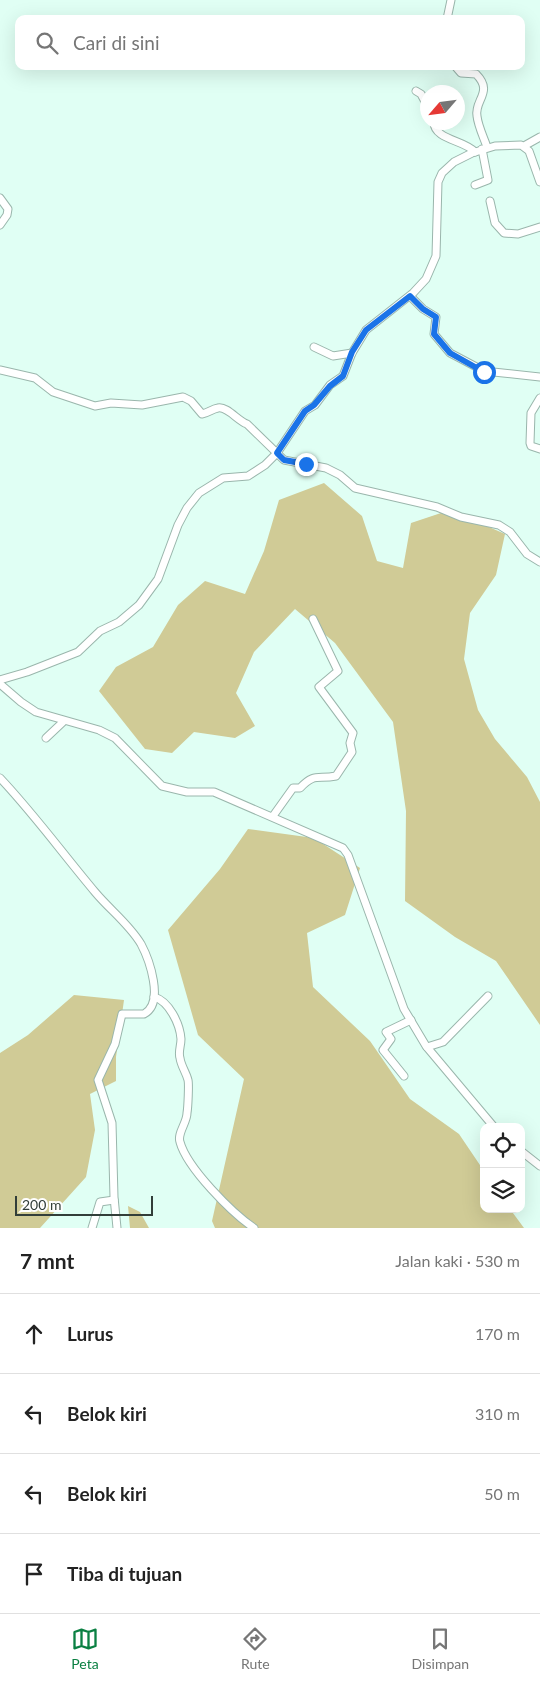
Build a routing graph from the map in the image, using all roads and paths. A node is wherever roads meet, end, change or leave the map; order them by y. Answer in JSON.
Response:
{"nodes":[{"id":1,"x":451,"y":0,"type":"edge"},
{"id":2,"x":449,"y":15,"type":"edge"},
{"id":3,"x":458,"y":70,"type":"edge"},
{"id":4,"x":416,"y":91,"type":"dead end"},
{"id":5,"x":420,"y":93,"type":"edge"},
{"id":6,"x":436,"y":130,"type":"edge"},
{"id":7,"x":540,"y":137,"type":"edge"},
{"id":8,"x":524,"y":146,"type":"junction"},
{"id":9,"x":481,"y":149,"type":"junction"},
{"id":10,"x":540,"y":182,"type":"edge"},
{"id":11,"x":475,"y":186,"type":"dead end"},
{"id":12,"x":0,"y":198,"type":"edge"},
{"id":13,"x":490,"y":201,"type":"dead end"},
{"id":14,"x":0,"y":225,"type":"edge"},
{"id":15,"x":540,"y":227,"type":"edge"},
{"id":16,"x":410,"y":296,"type":"junction"},
{"id":17,"x":314,"y":347,"type":"dead end"},
{"id":18,"x":352,"y":352,"type":"junction"},
{"id":19,"x":0,"y":370,"type":"edge"},
{"id":20,"x":540,"y":377,"type":"edge"},
{"id":21,"x":540,"y":398,"type":"edge"},
{"id":22,"x":540,"y":449,"type":"edge"},
{"id":23,"x":277,"y":453,"type":"junction"},
{"id":24,"x":540,"y":562,"type":"edge"},
{"id":25,"x":313,"y":619,"type":"dead end"},
{"id":26,"x":0,"y":680,"type":"edge"},
{"id":27,"x":0,"y":684,"type":"edge"},
{"id":28,"x":64,"y":721,"type":"junction"},
{"id":29,"x":46,"y":738,"type":"dead end"},
{"id":30,"x":0,"y":778,"type":"edge"},
{"id":31,"x":273,"y":816,"type":"junction"},
{"id":32,"x":488,"y":996,"type":"dead end"},
{"id":33,"x":154,"y":997,"type":"junction"},
{"id":34,"x":410,"y":1020,"type":"junction"},
{"id":35,"x":427,"y":1047,"type":"junction"},
{"id":36,"x":404,"y":1076,"type":"dead end"},
{"id":37,"x":491,"y":1123,"type":"edge"},
{"id":38,"x":525,"y":1154,"type":"edge"},
{"id":39,"x":540,"y":1166,"type":"edge"},
{"id":40,"x":114,"y":1200,"type":"junction"},
{"id":41,"x":92,"y":1228,"type":"edge"},
{"id":42,"x":117,"y":1228,"type":"edge"},
{"id":43,"x":254,"y":1228,"type":"edge"}],
"edges":[{"from":1,"to":2,"type":"street"},
{"from":3,"to":9,"type":"street"},
{"from":4,"to":5,"type":"street"},
{"from":6,"to":9,"type":"street"},
{"from":7,"to":8,"type":"street"},
{"from":8,"to":9,"type":"street"},
{"from":8,"to":10,"type":"street"},
{"from":9,"to":11,"type":"street"},
{"from":9,"to":16,"type":"street"},
{"from":12,"to":14,"type":"street"},
{"from":13,"to":15,"type":"street"},
{"from":16,"to":18,"type":"street"},
{"from":16,"to":20,"type":"street"},
{"from":17,"to":18,"type":"street"},
{"from":18,"to":23,"type":"street"},
{"from":19,"to":23,"type":"street"},
{"from":21,"to":22,"type":"street"},
{"from":23,"to":24,"type":"street"},
{"from":23,"to":26,"type":"street"},
{"from":25,"to":31,"type":"street"},
{"from":27,"to":28,"type":"street"},
{"from":28,"to":29,"type":"street"},
{"from":28,"to":31,"type":"street"},
{"from":30,"to":33,"type":"street"},
{"from":31,"to":34,"type":"street"},
{"from":32,"to":35,"type":"street"},
{"from":33,"to":40,"type":"street"},
{"from":33,"to":43,"type":"street"},
{"from":34,"to":35,"type":"street"},
{"from":34,"to":36,"type":"street"},
{"from":35,"to":37,"type":"street"},
{"from":38,"to":39,"type":"street"},
{"from":40,"to":41,"type":"street"},
{"from":40,"to":42,"type":"street"}]}
